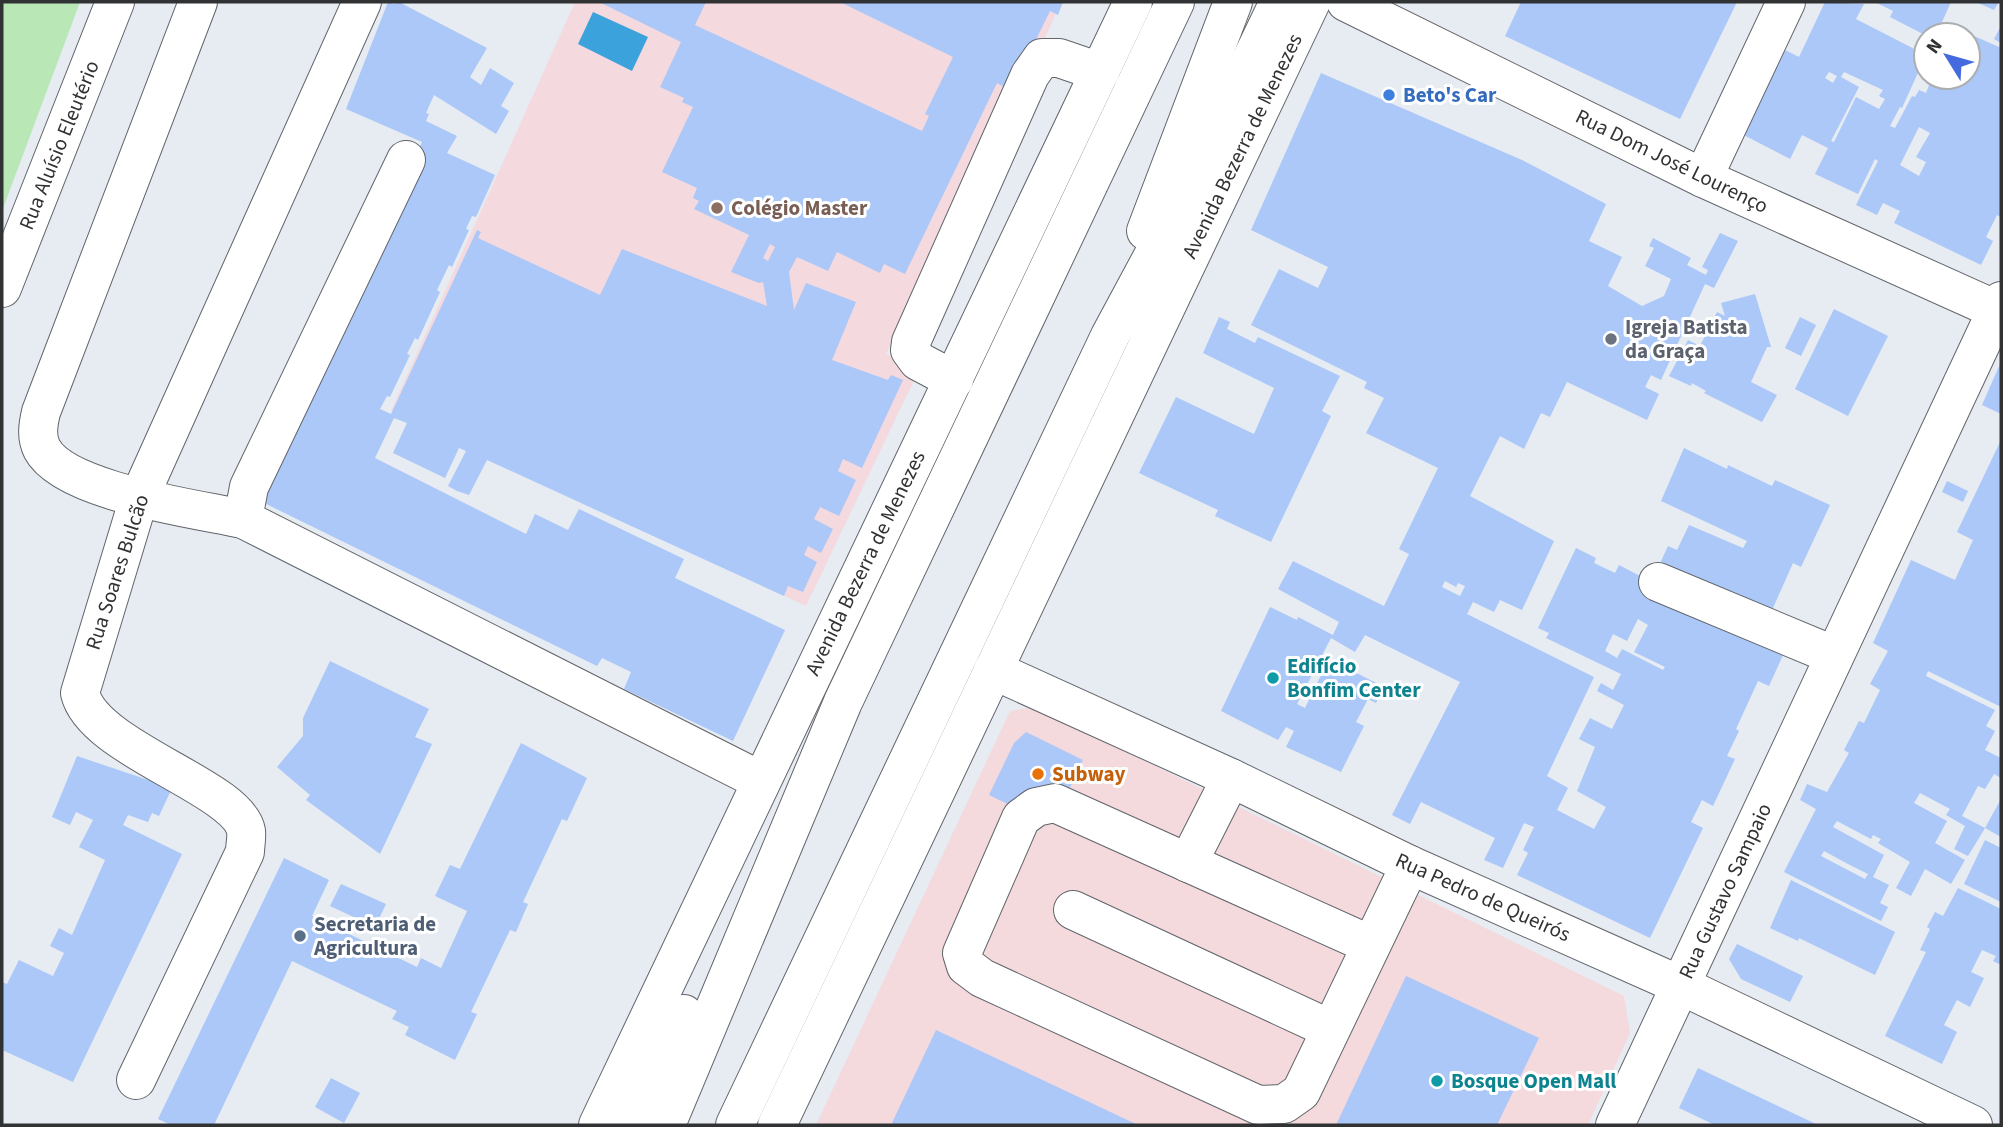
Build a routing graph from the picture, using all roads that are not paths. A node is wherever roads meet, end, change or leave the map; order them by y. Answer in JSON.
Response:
{"nodes":[{"id":1,"x":115,"y":2,"type":"edge"},
{"id":2,"x":198,"y":2,"type":"edge"},
{"id":3,"x":362,"y":2,"type":"edge"},
{"id":4,"x":1133,"y":2,"type":"edge"},
{"id":5,"x":1175,"y":2,"type":"edge"},
{"id":6,"x":1233,"y":2,"type":"edge"},
{"id":7,"x":1279,"y":2,"type":"edge"},
{"id":8,"x":1311,"y":2,"type":"edge"},
{"id":9,"x":1346,"y":2,"type":"edge"},
{"id":10,"x":1786,"y":2,"type":"edge"},
{"id":11,"x":1100,"y":72,"type":"junction"},
{"id":12,"x":406,"y":160,"type":"dead end"},
{"id":13,"x":1703,"y":178,"type":"junction"},
{"id":14,"x":2,"y":288,"type":"edge"},
{"id":15,"x":2000,"y":308,"type":"edge"},
{"id":16,"x":1110,"y":336,"type":"junction"},
{"id":17,"x":954,"y":380,"type":"junction"},
{"id":18,"x":139,"y":498,"type":"junction"},
{"id":19,"x":243,"y":519,"type":"junction"},
{"id":20,"x":1658,"y":582,"type":"dead end"},
{"id":21,"x":1833,"y":655,"type":"junction"},
{"id":22,"x":993,"y":670,"type":"junction"},
{"id":23,"x":818,"y":758,"type":"junction"},
{"id":24,"x":1231,"y":778,"type":"junction"},
{"id":25,"x":761,"y":781,"type":"junction"},
{"id":26,"x":1188,"y":863,"type":"junction"},
{"id":27,"x":1410,"y":865,"type":"junction"},
{"id":28,"x":1073,"y":910,"type":"dead end"},
{"id":29,"x":1371,"y":945,"type":"junction"},
{"id":30,"x":1682,"y":986,"type":"junction"},
{"id":31,"x":1330,"y":1029,"type":"junction"},
{"id":32,"x":136,"y":1080,"type":"dead end"},
{"id":33,"x":598,"y":1125,"type":"edge"},
{"id":34,"x":633,"y":1125,"type":"edge"},
{"id":35,"x":666,"y":1125,"type":"edge"},
{"id":36,"x":735,"y":1125,"type":"edge"},
{"id":37,"x":777,"y":1125,"type":"edge"},
{"id":38,"x":1615,"y":1125,"type":"edge"},
{"id":39,"x":1973,"y":1125,"type":"edge"}],
"edges":[{"from":1,"to":14,"type":"street","name":"Rua Aluísio Eleutério"},
{"from":2,"to":18,"type":"street"},
{"from":3,"to":18,"type":"street","name":"Rua Soares Bulcão"},
{"from":4,"to":11,"type":"street","name":"Avenida Bezerra de Menezes"},
{"from":5,"to":23,"type":"street","name":"Avenida Bezerra de Menezes"},
{"from":6,"to":16,"type":"street","name":"Avenida Bezerra de Menezes"},
{"from":7,"to":16,"type":"street","name":"Avenida Bezerra de Menezes"},
{"from":8,"to":22,"type":"street","name":"Avenida Bezerra de Menezes"},
{"from":9,"to":13,"type":"street","name":"Rua Dom José Lourenço"},
{"from":10,"to":13,"type":"street"},
{"from":11,"to":17,"type":"street","name":"Avenida Bezerra de Menezes"},
{"from":11,"to":17,"type":"street"},
{"from":12,"to":19,"type":"street"},
{"from":13,"to":15,"type":"street","name":"Rua Dom José Lourenço"},
{"from":15,"to":21,"type":"street","name":"Rua Gustavo Sampaio"},
{"from":16,"to":36,"type":"street","name":"Avenida Bezerra de Menezes"},
{"from":17,"to":25,"type":"street","name":"Avenida Bezerra de Menezes"},
{"from":18,"to":19,"type":"street"},
{"from":18,"to":32,"type":"street","name":"Rua Soares Bulcão"},
{"from":19,"to":25,"type":"street"},
{"from":20,"to":21,"type":"street"},
{"from":21,"to":30,"type":"street","name":"Rua Gustavo Sampaio"},
{"from":22,"to":24,"type":"street","name":"Rua Pedro de Queirós"},
{"from":22,"to":37,"type":"street","name":"Avenida Bezerra de Menezes"},
{"from":23,"to":34,"type":"street","name":"Avenida Bezerra de Menezes"},
{"from":23,"to":35,"type":"street","name":"Avenida Bezerra de Menezes"},
{"from":24,"to":26,"type":"street"},
{"from":24,"to":27,"type":"street","name":"Rua Pedro de Queirós"},
{"from":25,"to":33,"type":"street","name":"Avenida Bezerra de Menezes"},
{"from":26,"to":29,"type":"street"},
{"from":26,"to":31,"type":"street"},
{"from":27,"to":29,"type":"street"},
{"from":27,"to":30,"type":"street","name":"Rua Pedro de Queirós"},
{"from":28,"to":31,"type":"street"},
{"from":29,"to":31,"type":"street"},
{"from":30,"to":38,"type":"street","name":"Rua Gustavo Sampaio"},
{"from":30,"to":39,"type":"street","name":"Rua Pedro de Queirós"}]}
